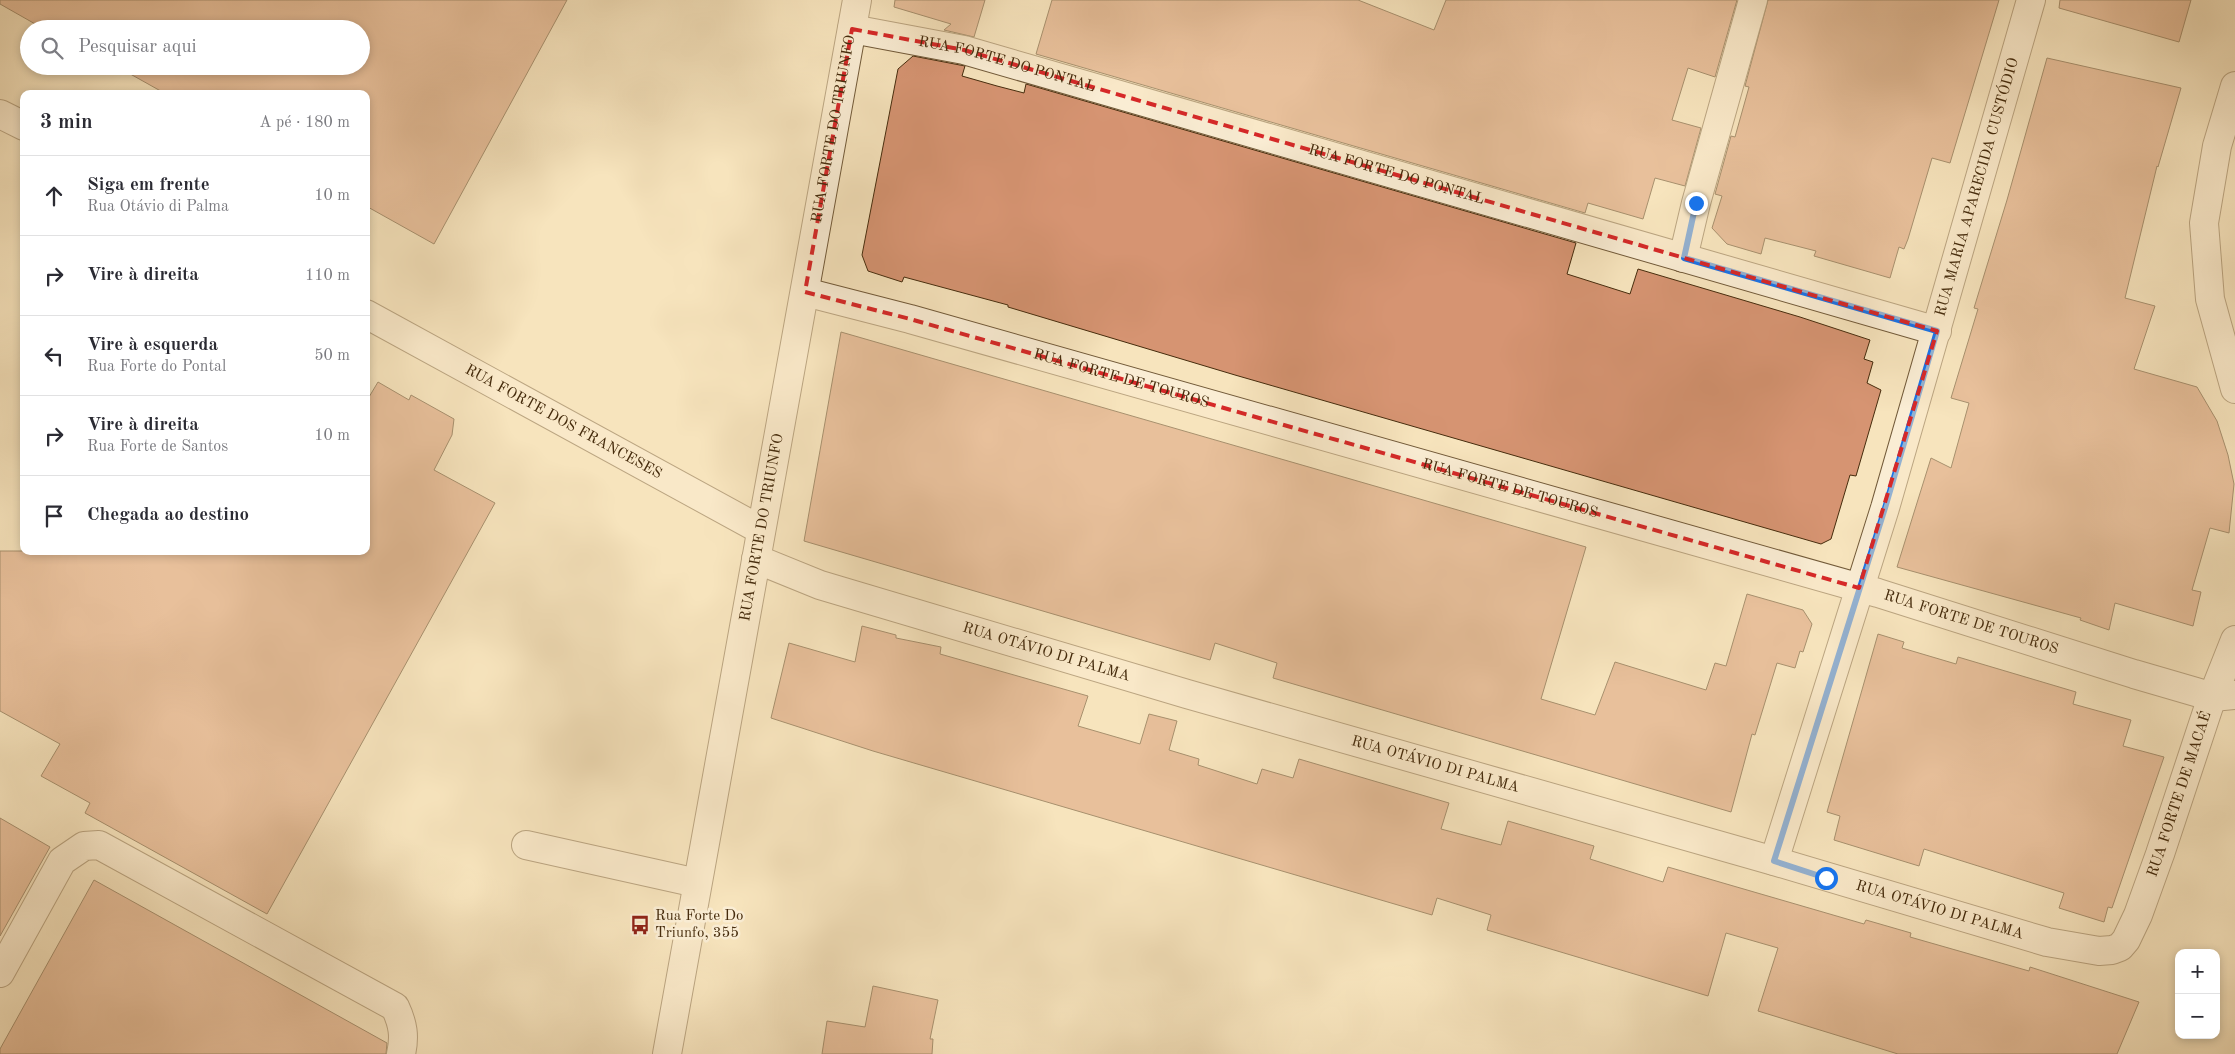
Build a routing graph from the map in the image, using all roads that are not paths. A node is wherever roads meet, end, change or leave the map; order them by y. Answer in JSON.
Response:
{"nodes":[{"id":1,"x":857,"y":0,"type":"edge"},
{"id":2,"x":1753,"y":0,"type":"edge"},
{"id":3,"x":2031,"y":0,"type":"edge"},
{"id":4,"x":852,"y":29,"type":"junction"},
{"id":5,"x":2235,"y":86,"type":"edge"},
{"id":6,"x":0,"y":114,"type":"edge"},
{"id":7,"x":20,"y":124,"type":"edge"},
{"id":8,"x":1684,"y":258,"type":"junction"},
{"id":9,"x":805,"y":292,"type":"junction"},
{"id":10,"x":370,"y":316,"type":"edge"},
{"id":11,"x":1937,"y":331,"type":"junction"},
{"id":12,"x":2235,"y":389,"type":"edge"},
{"id":13,"x":761,"y":530,"type":"junction"},
{"id":14,"x":756,"y":559,"type":"junction"},
{"id":15,"x":1859,"y":588,"type":"junction"},
{"id":16,"x":2235,"y":640,"type":"edge"},
{"id":17,"x":2224,"y":696,"type":"edge"},
{"id":18,"x":526,"y":845,"type":"dead end"},
{"id":19,"x":1774,"y":861,"type":"junction"},
{"id":20,"x":697,"y":883,"type":"junction"},
{"id":21,"x":2120,"y":947,"type":"joint"},
{"id":22,"x":0,"y":973,"type":"edge"},
{"id":23,"x":402,"y":1054,"type":"edge"},
{"id":24,"x":667,"y":1054,"type":"edge"}],
"edges":[{"from":1,"to":4,"type":"street","name":"RUA FORTE DO TRIUNFO"},
{"from":2,"to":8,"type":"street"},
{"from":3,"to":11,"type":"street","name":"RUA MARIA APARECIDA CUSTÓDIO"},
{"from":4,"to":8,"type":"street","name":"RUA FORTE DO PONTAL"},
{"from":4,"to":9,"type":"street","name":"RUA FORTE DO TRIUNFO"},
{"from":5,"to":12,"type":"street"},
{"from":6,"to":7,"type":"street"},
{"from":8,"to":11,"type":"street","name":"RUA FORTE DO PONTAL"},
{"from":9,"to":13,"type":"street","name":"RUA FORTE DO TRIUNFO"},
{"from":9,"to":15,"type":"street","name":"RUA FORTE DE TOUROS"},
{"from":10,"to":13,"type":"street","name":"RUA FORTE DOS FRANCESES"},
{"from":11,"to":15,"type":"street","name":"RUA MARIA APARECIDA CUSTÓDIO"},
{"from":13,"to":14,"type":"street","name":"RUA FORTE DO TRIUNFO"},
{"from":14,"to":19,"type":"street","name":"RUA OTÁVIO DI PALMA"},
{"from":14,"to":20,"type":"street","name":"RUA FORTE DO TRIUNFO"},
{"from":15,"to":17,"type":"street","name":"RUA FORTE DE TOUROS"},
{"from":15,"to":19,"type":"street","name":"RUA MARIA APARECIDA CUSTÓDIO"},
{"from":16,"to":17,"type":"street","name":"RUA FORTE DE MACAÉ"},
{"from":17,"to":21,"type":"street","name":"RUA FORTE DE MACAÉ"},
{"from":18,"to":20,"type":"street"},
{"from":19,"to":21,"type":"street","name":"RUA OTÁVIO DI PALMA"},
{"from":20,"to":24,"type":"street","name":"RUA FORTE DO TRIUNFO"},
{"from":22,"to":23,"type":"street"}]}
